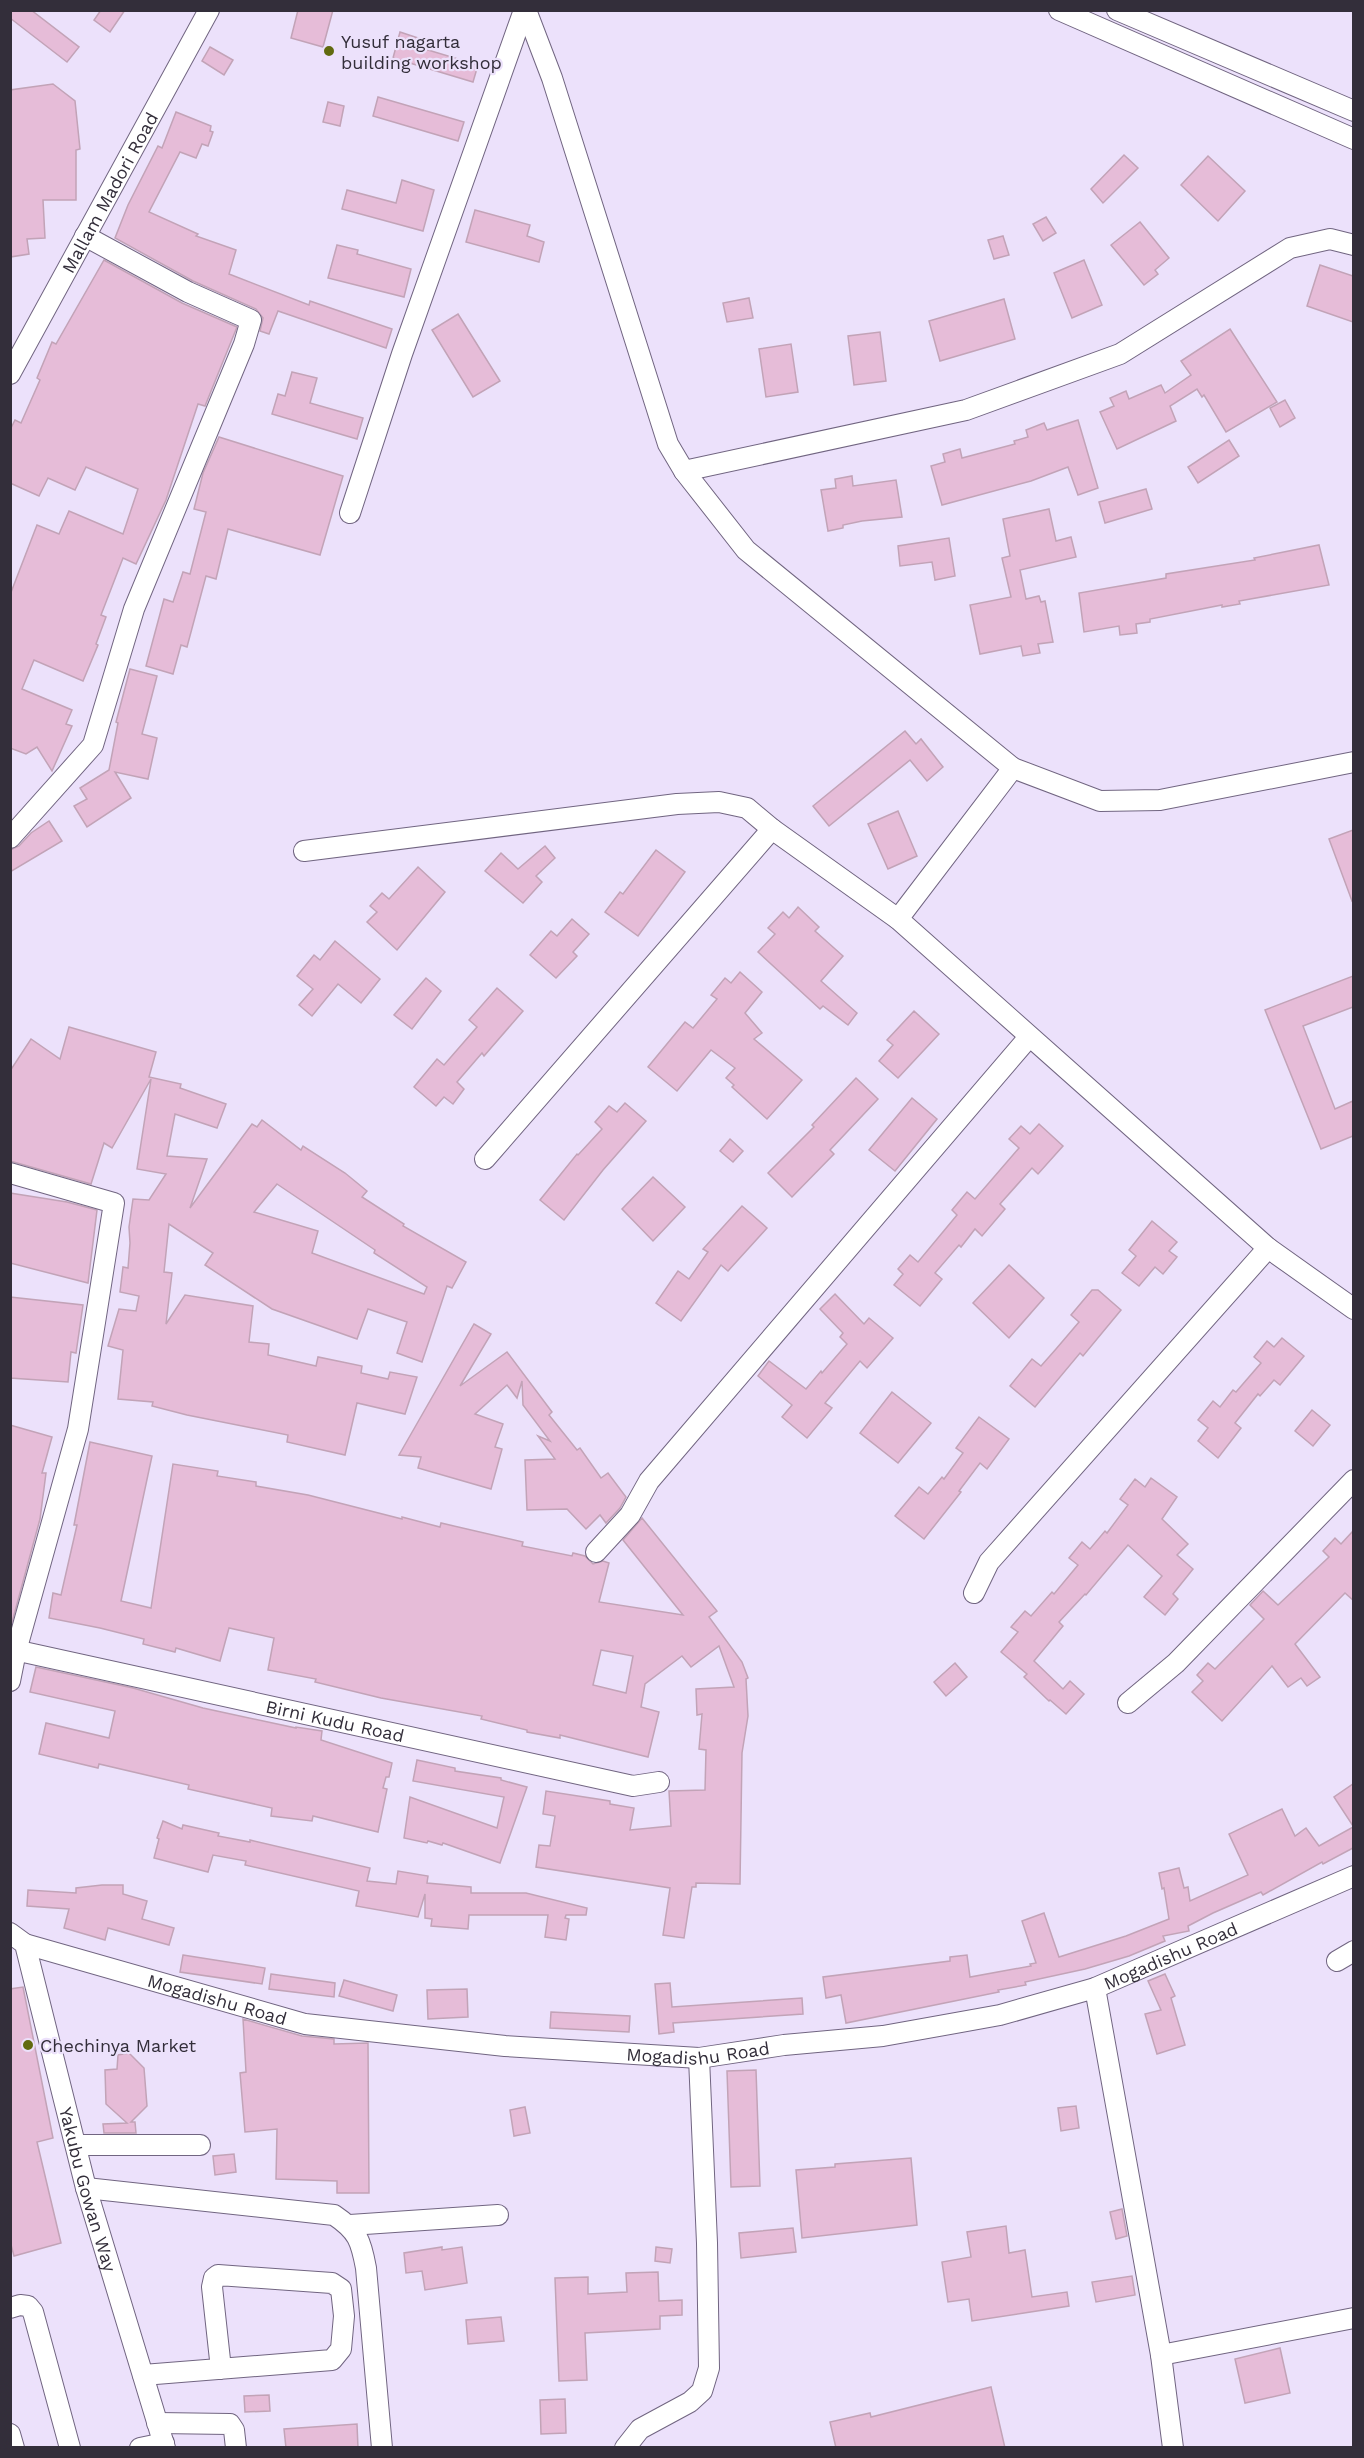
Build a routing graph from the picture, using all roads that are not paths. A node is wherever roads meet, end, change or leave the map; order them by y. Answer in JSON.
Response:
{"nodes":[{"id":1,"x":209,"y":10,"type":"edge"},
{"id":2,"x":525,"y":10,"type":"edge"},
{"id":3,"x":1059,"y":10,"type":"edge"},
{"id":4,"x":1117,"y":10,"type":"edge"},
{"id":5,"x":1353,"y":111,"type":"edge"},
{"id":6,"x":1353,"y":139,"type":"edge"},
{"id":7,"x":85,"y":236,"type":"junction"},
{"id":8,"x":1353,"y":245,"type":"edge"},
{"id":9,"x":10,"y":374,"type":"edge"},
{"id":10,"x":684,"y":471,"type":"junction"},
{"id":11,"x":350,"y":513,"type":"dead end"},
{"id":12,"x":1353,"y":762,"type":"edge"},
{"id":13,"x":1013,"y":768,"type":"junction"},
{"id":14,"x":772,"y":829,"type":"junction"},
{"id":15,"x":10,"y":838,"type":"edge"},
{"id":16,"x":304,"y":852,"type":"dead end"},
{"id":17,"x":898,"y":919,"type":"junction"},
{"id":18,"x":1029,"y":1037,"type":"junction"},
{"id":19,"x":486,"y":1160,"type":"dead end"},
{"id":20,"x":10,"y":1173,"type":"edge"},
{"id":21,"x":1268,"y":1248,"type":"junction"},
{"id":22,"x":1353,"y":1309,"type":"edge"},
{"id":23,"x":1353,"y":1480,"type":"edge"},
{"id":24,"x":596,"y":1552,"type":"dead end"},
{"id":25,"x":974,"y":1593,"type":"dead end"},
{"id":26,"x":13,"y":1650,"type":"edge"},
{"id":27,"x":10,"y":1681,"type":"edge"},
{"id":28,"x":1128,"y":1703,"type":"dead end"},
{"id":29,"x":659,"y":1782,"type":"dead end"},
{"id":30,"x":1353,"y":1876,"type":"edge"},
{"id":31,"x":18,"y":1939,"type":"edge"},
{"id":32,"x":1353,"y":1951,"type":"edge"},
{"id":33,"x":1336,"y":1961,"type":"dead end"},
{"id":34,"x":1095,"y":1988,"type":"junction"},
{"id":35,"x":699,"y":2058,"type":"junction"},
{"id":36,"x":76,"y":2145,"type":"junction"},
{"id":37,"x":200,"y":2145,"type":"dead end"},
{"id":38,"x":86,"y":2188,"type":"junction"},
{"id":39,"x":498,"y":2216,"type":"dead end"},
{"id":40,"x":350,"y":2226,"type":"junction"},
{"id":41,"x":10,"y":2308,"type":"edge"},
{"id":42,"x":1353,"y":2318,"type":"edge"},
{"id":43,"x":1161,"y":2355,"type":"junction"},
{"id":44,"x":221,"y":2369,"type":"junction"},
{"id":45,"x":143,"y":2375,"type":"junction"},
{"id":46,"x":158,"y":2423,"type":"junction"},
{"id":47,"x":10,"y":2434,"type":"edge"},
{"id":48,"x":165,"y":2445,"type":"edge"},
{"id":49,"x":14,"y":2448,"type":"edge"},
{"id":50,"x":70,"y":2448,"type":"edge"},
{"id":51,"x":140,"y":2448,"type":"edge"},
{"id":52,"x":236,"y":2448,"type":"edge"},
{"id":53,"x":382,"y":2448,"type":"edge"},
{"id":54,"x":625,"y":2448,"type":"edge"},
{"id":55,"x":1173,"y":2448,"type":"edge"}],
"edges":[{"from":1,"to":7,"type":"street","name":"Mallam Madori Road"},
{"from":2,"to":10,"type":"street"},
{"from":2,"to":11,"type":"street"},
{"from":3,"to":6,"type":"street"},
{"from":4,"to":5,"type":"street"},
{"from":7,"to":9,"type":"street","name":"Mallam Madori Road"},
{"from":7,"to":15,"type":"street"},
{"from":8,"to":10,"type":"street"},
{"from":10,"to":13,"type":"street"},
{"from":12,"to":13,"type":"street"},
{"from":13,"to":17,"type":"street"},
{"from":14,"to":16,"type":"street"},
{"from":14,"to":17,"type":"street"},
{"from":14,"to":19,"type":"street"},
{"from":17,"to":18,"type":"street"},
{"from":18,"to":21,"type":"street"},
{"from":18,"to":24,"type":"street"},
{"from":20,"to":26,"type":"street"},
{"from":21,"to":22,"type":"street"},
{"from":21,"to":25,"type":"street"},
{"from":23,"to":28,"type":"street"},
{"from":26,"to":27,"type":"street"},
{"from":26,"to":29,"type":"street","name":"Birni Kudu Road"},
{"from":30,"to":34,"type":"street","name":"Mogadishu Road"},
{"from":31,"to":35,"type":"street","name":"Mogadishu Road"},
{"from":31,"to":36,"type":"street","name":"Yakubu Gowan Way"},
{"from":32,"to":33,"type":"street"},
{"from":34,"to":35,"type":"street","name":"Mogadishu Road"},
{"from":34,"to":43,"type":"street"},
{"from":35,"to":54,"type":"street"},
{"from":36,"to":37,"type":"street"},
{"from":36,"to":38,"type":"street","name":"Yakubu Gowan Way"},
{"from":38,"to":40,"type":"street"},
{"from":38,"to":45,"type":"street","name":"Yakubu Gowan Way"},
{"from":39,"to":40,"type":"street"},
{"from":40,"to":53,"type":"street"},
{"from":41,"to":50,"type":"street"},
{"from":42,"to":43,"type":"street"},
{"from":43,"to":55,"type":"street"},
{"from":44,"to":44,"type":"street"},
{"from":44,"to":45,"type":"street"},
{"from":45,"to":46,"type":"street","name":"Yakubu Gowan Way"},
{"from":46,"to":48,"type":"street","name":"Yakubu Gowan Way"},
{"from":46,"to":52,"type":"street"},
{"from":47,"to":49,"type":"street"},
{"from":48,"to":51,"type":"street"}]}
